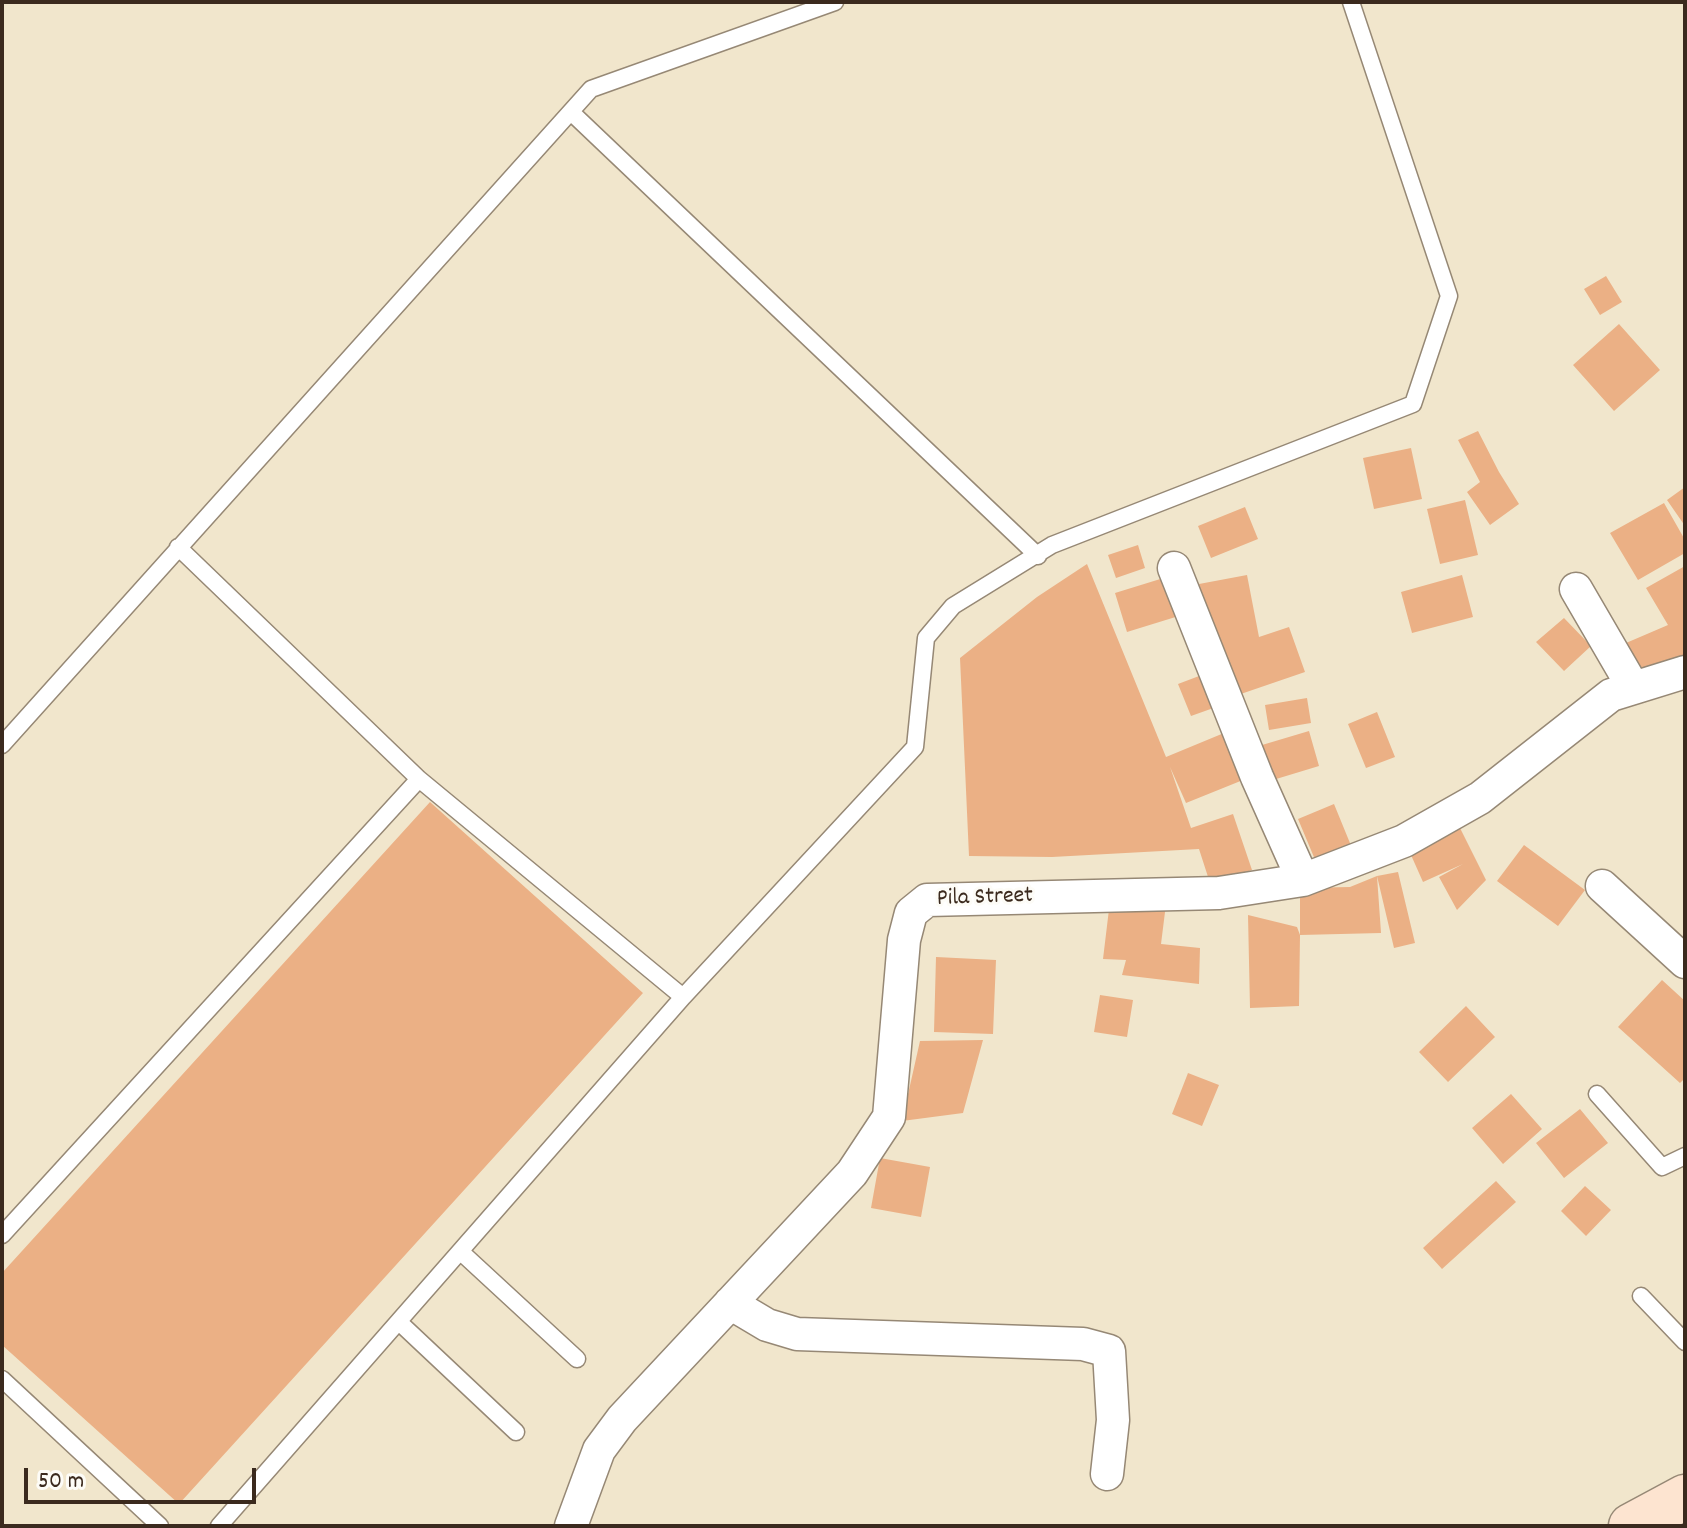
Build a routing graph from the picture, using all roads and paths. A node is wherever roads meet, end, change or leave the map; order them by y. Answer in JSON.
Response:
{"nodes":[{"id":1,"x":835,"y":2,"type":"edge"},
{"id":2,"x":1351,"y":2,"type":"edge"},
{"id":3,"x":571,"y":112,"type":"junction"},
{"id":4,"x":178,"y":547,"type":"junction"},
{"id":5,"x":1038,"y":556,"type":"junction"},
{"id":6,"x":1174,"y":568,"type":"dead end"},
{"id":7,"x":1576,"y":589,"type":"dead end"},
{"id":8,"x":1685,"y":672,"type":"edge"},
{"id":9,"x":1633,"y":687,"type":"junction"},
{"id":10,"x":2,"y":745,"type":"edge"},
{"id":11,"x":419,"y":779,"type":"junction"},
{"id":12,"x":1303,"y":880,"type":"junction"},
{"id":13,"x":1602,"y":886,"type":"dead end"},
{"id":14,"x":1685,"y":962,"type":"edge"},
{"id":15,"x":683,"y":997,"type":"junction"},
{"id":16,"x":1597,"y":1094,"type":"dead end"},
{"id":17,"x":1685,"y":1156,"type":"edge"},
{"id":18,"x":2,"y":1235,"type":"edge"},
{"id":19,"x":461,"y":1252,"type":"junction"},
{"id":20,"x":1641,"y":1296,"type":"dead end"},
{"id":21,"x":730,"y":1303,"type":"junction"},
{"id":22,"x":399,"y":1322,"type":"junction"},
{"id":23,"x":1685,"y":1342,"type":"edge"},
{"id":24,"x":577,"y":1359,"type":"dead end"},
{"id":25,"x":2,"y":1379,"type":"edge"},
{"id":26,"x":516,"y":1432,"type":"dead end"},
{"id":27,"x":1107,"y":1474,"type":"dead end"},
{"id":28,"x":1685,"y":1497,"type":"edge"},
{"id":29,"x":160,"y":1526,"type":"edge"},
{"id":30,"x":219,"y":1526,"type":"edge"},
{"id":31,"x":571,"y":1526,"type":"edge"},
{"id":32,"x":1631,"y":1526,"type":"edge"}],
"edges":[{"from":1,"to":3,"type":"lane"},
{"from":2,"to":5,"type":"lane"},
{"from":3,"to":4,"type":"lane"},
{"from":3,"to":5,"type":"lane"},
{"from":4,"to":10,"type":"lane"},
{"from":4,"to":11,"type":"lane"},
{"from":5,"to":15,"type":"lane"},
{"from":6,"to":12,"type":"street"},
{"from":7,"to":9,"type":"street"},
{"from":8,"to":9,"type":"street","name":"Pila Street"},
{"from":9,"to":12,"type":"street","name":"Pila Street"},
{"from":11,"to":15,"type":"lane"},
{"from":11,"to":18,"type":"lane"},
{"from":12,"to":21,"type":"street","name":"Pila Street"},
{"from":13,"to":14,"type":"street"},
{"from":15,"to":19,"type":"lane"},
{"from":16,"to":17,"type":"lane"},
{"from":19,"to":22,"type":"lane"},
{"from":19,"to":24,"type":"lane"},
{"from":20,"to":23,"type":"lane"},
{"from":21,"to":27,"type":"street"},
{"from":21,"to":31,"type":"street","name":"Pila Street"},
{"from":22,"to":26,"type":"lane"},
{"from":22,"to":30,"type":"lane"},
{"from":25,"to":29,"type":"lane"},
{"from":28,"to":32,"type":"main road"}]}
